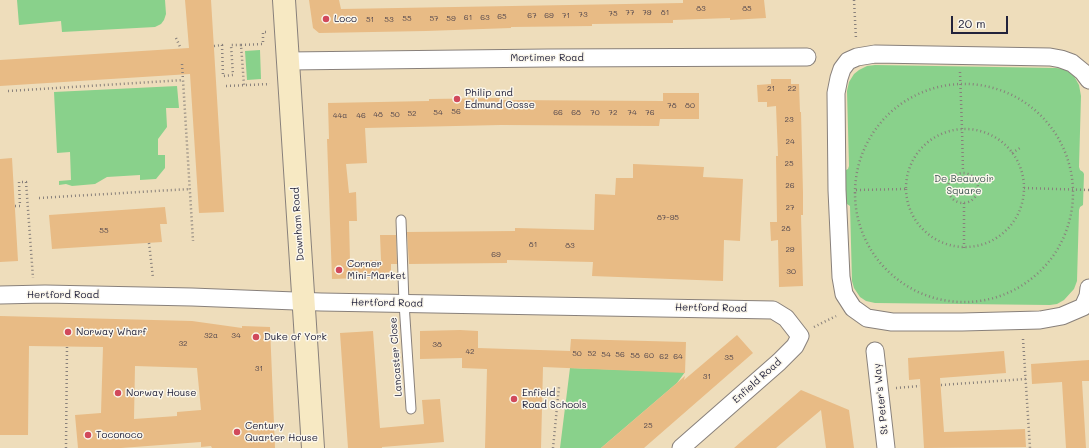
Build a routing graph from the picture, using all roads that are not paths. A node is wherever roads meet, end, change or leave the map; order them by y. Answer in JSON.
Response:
{"nodes":[{"id":1,"x":284,"y":0,"type":"edge"},
{"id":2,"x":807,"y":57,"type":"dead end"},
{"id":3,"x":288,"y":61,"type":"junction"},
{"id":4,"x":1087,"y":73,"type":"edge"},
{"id":5,"x":401,"y":220,"type":"dead end"},
{"id":6,"x":1089,"y":288,"type":"edge"},
{"id":7,"x":0,"y":295,"type":"edge"},
{"id":8,"x":303,"y":301,"type":"junction"},
{"id":9,"x":404,"y":303,"type":"junction"},
{"id":10,"x":1086,"y":310,"type":"edge"},
{"id":11,"x":800,"y":336,"type":"joint"},
{"id":12,"x":875,"y":351,"type":"dead end"},
{"id":13,"x":411,"y":409,"type":"dead end"},
{"id":14,"x":313,"y":448,"type":"edge"},
{"id":15,"x":681,"y":448,"type":"edge"},
{"id":16,"x":886,"y":448,"type":"edge"}],
"edges":[{"from":1,"to":3,"type":"street","name":"Downham Road"},
{"from":2,"to":3,"type":"street","name":"Mortimer Road"},
{"from":3,"to":8,"type":"street","name":"Downham Road"},
{"from":4,"to":10,"type":"street"},
{"from":5,"to":9,"type":"lane","name":"Lancaster Close"},
{"from":6,"to":10,"type":"street"},
{"from":7,"to":8,"type":"street","name":"Hertford Road"},
{"from":8,"to":9,"type":"street","name":"Hertford Road"},
{"from":8,"to":14,"type":"street","name":"Downham Road"},
{"from":9,"to":11,"type":"street","name":"Hertford Road"},
{"from":9,"to":13,"type":"lane","name":"Lancaster Close"},
{"from":11,"to":15,"type":"street","name":"Enfield Road"},
{"from":12,"to":16,"type":"street","name":"St Peter's Way"}]}
